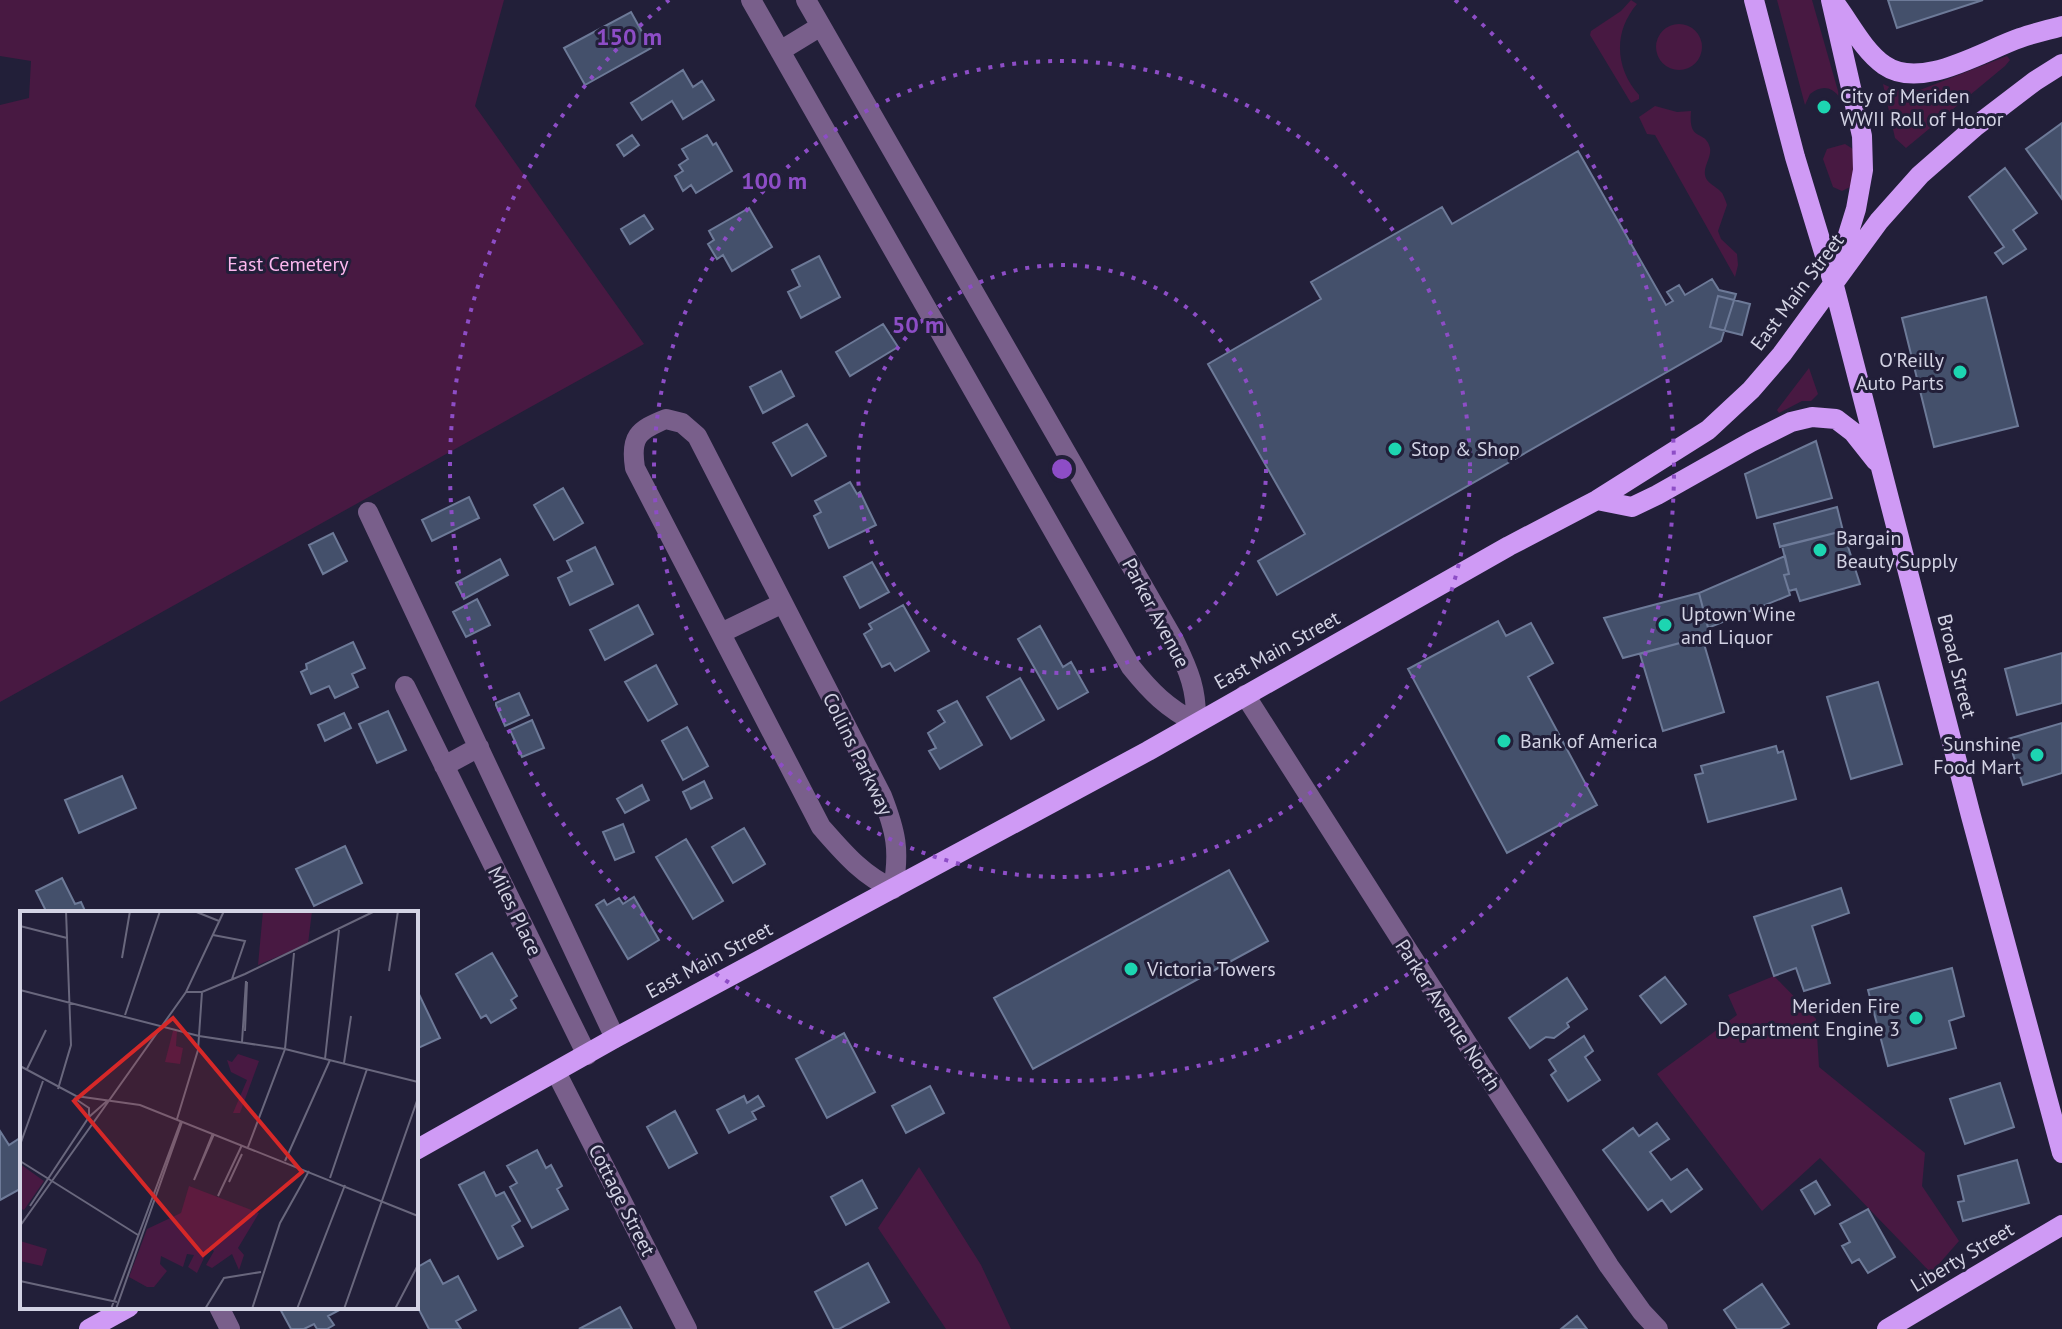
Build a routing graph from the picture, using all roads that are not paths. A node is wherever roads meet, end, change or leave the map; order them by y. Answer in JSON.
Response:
{"nodes":[{"id":1,"x":751,"y":0,"type":"edge"},
{"id":2,"x":806,"y":0,"type":"edge"},
{"id":3,"x":1754,"y":0,"type":"edge"},
{"id":4,"x":1832,"y":0,"type":"edge"},
{"id":5,"x":821,"y":26,"type":"junction"},
{"id":6,"x":2062,"y":26,"type":"edge"},
{"id":7,"x":780,"y":51,"type":"junction"},
{"id":8,"x":2062,"y":64,"type":"edge"},
{"id":9,"x":1833,"y":282,"type":"junction"},
{"id":10,"x":1881,"y":468,"type":"junction"},
{"id":11,"x":1597,"y":500,"type":"junction"},
{"id":12,"x":368,"y":512,"type":"dead end"},
{"id":13,"x":783,"y":603,"type":"junction"},
{"id":14,"x":721,"y":633,"type":"junction"},
{"id":15,"x":405,"y":686,"type":"dead end"},
{"id":16,"x":1245,"y":695,"type":"junction"},
{"id":17,"x":1196,"y":723,"type":"junction"},
{"id":18,"x":479,"y":747,"type":"junction"},
{"id":19,"x":444,"y":766,"type":"junction"},
{"id":20,"x":893,"y":889,"type":"junction"},
{"id":21,"x":615,"y":1038,"type":"junction"},
{"id":22,"x":587,"y":1055,"type":"junction"},
{"id":23,"x":556,"y":1072,"type":"junction"},
{"id":24,"x":418,"y":1149,"type":"edge"},
{"id":25,"x":2062,"y":1153,"type":"edge"},
{"id":26,"x":2062,"y":1225,"type":"edge"},
{"id":27,"x":125,"y":1309,"type":"edge"},
{"id":28,"x":220,"y":1309,"type":"edge"},
{"id":29,"x":89,"y":1329,"type":"edge"},
{"id":30,"x":230,"y":1329,"type":"edge"},
{"id":31,"x":687,"y":1329,"type":"edge"},
{"id":32,"x":1658,"y":1329,"type":"edge"},
{"id":33,"x":1887,"y":1329,"type":"edge"}],
"edges":[{"from":1,"to":7,"type":"street","name":"Parker Avenue"},
{"from":2,"to":5,"type":"street","name":"Parker Avenue"},
{"from":3,"to":9,"type":"main road","name":"Broad Street"},
{"from":4,"to":6,"type":"main road"},
{"from":4,"to":9,"type":"main road"},
{"from":5,"to":7,"type":"street"},
{"from":5,"to":17,"type":"street","name":"Parker Avenue"},
{"from":7,"to":17,"type":"street","name":"Parker Avenue"},
{"from":8,"to":9,"type":"main road","name":"East Main Street"},
{"from":9,"to":10,"type":"main road","name":"Broad Street"},
{"from":9,"to":11,"type":"main road","name":"East Main Street"},
{"from":10,"to":11,"type":"main road"},
{"from":10,"to":25,"type":"main road","name":"Broad Street"},
{"from":11,"to":16,"type":"main road","name":"East Main Street"},
{"from":12,"to":18,"type":"street","name":"Miles Place"},
{"from":13,"to":14,"type":"street"},
{"from":13,"to":14,"type":"street","name":"Collins Parkway"},
{"from":13,"to":20,"type":"street","name":"Collins Parkway"},
{"from":14,"to":20,"type":"street","name":"Collins Parkway"},
{"from":15,"to":19,"type":"street","name":"Miles Place"},
{"from":16,"to":17,"type":"main road","name":"East Main Street"},
{"from":16,"to":32,"type":"street","name":"Parker Avenue North"},
{"from":17,"to":20,"type":"main road","name":"East Main Street"},
{"from":18,"to":19,"type":"street"},
{"from":18,"to":21,"type":"street","name":"Miles Place"},
{"from":19,"to":22,"type":"street","name":"Miles Place"},
{"from":20,"to":21,"type":"main road","name":"East Main Street"},
{"from":21,"to":22,"type":"main road","name":"East Main Street"},
{"from":22,"to":23,"type":"main road","name":"East Main Street"},
{"from":23,"to":24,"type":"main road","name":"East Main Street"},
{"from":23,"to":31,"type":"street","name":"Cottage Street"},
{"from":26,"to":33,"type":"main road","name":"Liberty Street"},
{"from":27,"to":29,"type":"main road"},
{"from":28,"to":30,"type":"street"}]}
